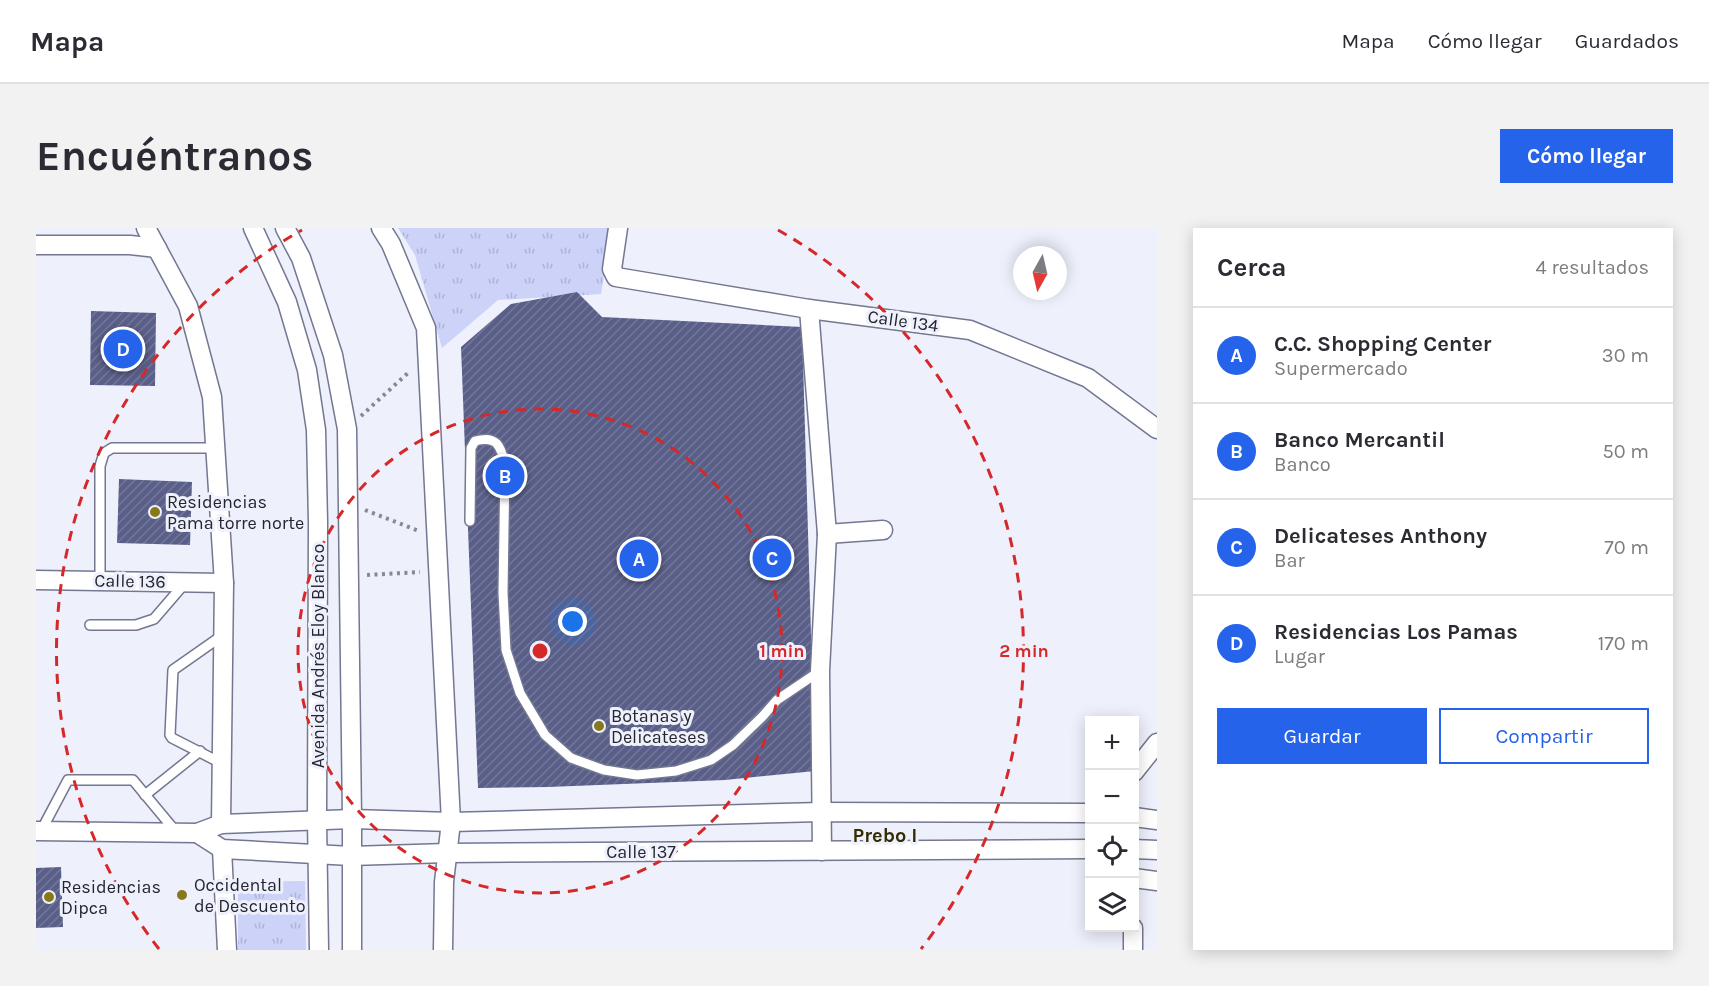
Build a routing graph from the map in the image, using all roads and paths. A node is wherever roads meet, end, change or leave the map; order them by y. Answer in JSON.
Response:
{"nodes":[{"id":1,"x":146,"y":228,"type":"edge"},
{"id":2,"x":254,"y":228,"type":"edge"},
{"id":3,"x":285,"y":228,"type":"edge"},
{"id":4,"x":381,"y":228,"type":"edge"},
{"id":5,"x":618,"y":228,"type":"edge"},
{"id":6,"x":36,"y":245,"type":"edge"},
{"id":7,"x":157,"y":248,"type":"junction"},
{"id":8,"x":809,"y":309,"type":"junction"},
{"id":9,"x":428,"y":356,"type":"junction"},
{"id":10,"x":347,"y":429,"type":"junction"},
{"id":11,"x":1157,"y":429,"type":"edge"},
{"id":12,"x":215,"y":448,"type":"junction"},
{"id":13,"x":348,"y":503,"type":"junction"},
{"id":14,"x":470,"y":521,"type":"dead end"},
{"id":15,"x":884,"y":530,"type":"dead end"},
{"id":16,"x":827,"y":534,"type":"junction"},
{"id":17,"x":437,"y":538,"type":"junction"},
{"id":18,"x":438,"y":571,"type":"junction"},
{"id":19,"x":350,"y":576,"type":"junction"},
{"id":20,"x":36,"y":580,"type":"edge"},
{"id":21,"x":100,"y":581,"type":"junction"},
{"id":22,"x":184,"y":582,"type":"junction"},
{"id":23,"x":224,"y":583,"type":"junction"},
{"id":24,"x":90,"y":625,"type":"dead end"},
{"id":25,"x":223,"y":634,"type":"junction"},
{"id":26,"x":820,"y":671,"type":"junction"},
{"id":27,"x":1157,"y":743,"type":"edge"},
{"id":28,"x":200,"y":751,"type":"junction"},
{"id":29,"x":221,"y":763,"type":"junction"},
{"id":30,"x":1136,"y":770,"type":"edge"},
{"id":31,"x":145,"y":795,"type":"junction"},
{"id":32,"x":821,"y":812,"type":"junction"},
{"id":33,"x":1085,"y":813,"type":"edge"},
{"id":34,"x":1139,"y":818,"type":"edge"},
{"id":35,"x":317,"y":819,"type":"junction"},
{"id":36,"x":352,"y":819,"type":"junction"},
{"id":37,"x":1157,"y":820,"type":"edge"},
{"id":38,"x":451,"y":822,"type":"junction"},
{"id":39,"x":220,"y":824,"type":"junction"},
{"id":40,"x":38,"y":831,"type":"edge"},
{"id":41,"x":177,"y":833,"type":"junction"},
{"id":42,"x":197,"y":833,"type":"junction"},
{"id":43,"x":222,"y":849,"type":"junction"},
{"id":44,"x":1085,"y":849,"type":"edge"},
{"id":45,"x":1139,"y":849,"type":"edge"},
{"id":46,"x":1157,"y":850,"type":"edge"},
{"id":47,"x":822,"y":851,"type":"junction"},
{"id":48,"x":447,"y":853,"type":"junction"},
{"id":49,"x":318,"y":854,"type":"junction"},
{"id":50,"x":351,"y":856,"type":"junction"},
{"id":51,"x":1139,"y":878,"type":"edge"},
{"id":52,"x":1157,"y":880,"type":"edge"},
{"id":53,"x":1133,"y":932,"type":"edge"},
{"id":54,"x":227,"y":950,"type":"edge"},
{"id":55,"x":319,"y":950,"type":"edge"},
{"id":56,"x":352,"y":950,"type":"edge"},
{"id":57,"x":443,"y":950,"type":"edge"},
{"id":58,"x":1133,"y":950,"type":"edge"}],
"edges":[{"from":1,"to":7,"type":"street"},
{"from":2,"to":35,"type":"street","name":"Avenida Andrés Eloy Blanco"},
{"from":3,"to":10,"type":"street","name":"Avenida Andrés Eloy Blanco"},
{"from":4,"to":9,"type":"street"},
{"from":5,"to":8,"type":"street","name":"Calle 134"},
{"from":6,"to":7,"type":"street"},
{"from":7,"to":12,"type":"street"},
{"from":8,"to":11,"type":"street","name":"Calle 134"},
{"from":8,"to":16,"type":"street"},
{"from":9,"to":10,"type":"path"},
{"from":9,"to":17,"type":"street"},
{"from":10,"to":13,"type":"street","name":"Avenida Andrés Eloy Blanco"},
{"from":12,"to":21,"type":"lane"},
{"from":12,"to":23,"type":"street"},
{"from":13,"to":17,"type":"path"},
{"from":13,"to":19,"type":"street","name":"Avenida Andrés Eloy Blanco"},
{"from":14,"to":26,"type":"lane"},
{"from":15,"to":16,"type":"street"},
{"from":16,"to":26,"type":"street"},
{"from":17,"to":18,"type":"street"},
{"from":18,"to":19,"type":"path"},
{"from":18,"to":38,"type":"street"},
{"from":19,"to":36,"type":"street","name":"Avenida Andrés Eloy Blanco"},
{"from":20,"to":21,"type":"street","name":"Calle 136"},
{"from":21,"to":22,"type":"street","name":"Calle 136"},
{"from":22,"to":23,"type":"street","name":"Calle 136"},
{"from":22,"to":24,"type":"lane"},
{"from":23,"to":25,"type":"street"},
{"from":25,"to":28,"type":"lane"},
{"from":25,"to":29,"type":"street"},
{"from":26,"to":32,"type":"street"},
{"from":27,"to":30,"type":"street"},
{"from":28,"to":29,"type":"lane"},
{"from":28,"to":31,"type":"lane"},
{"from":29,"to":39,"type":"street"},
{"from":31,"to":40,"type":"lane"},
{"from":31,"to":41,"type":"lane"},
{"from":32,"to":33,"type":"street"},
{"from":32,"to":38,"type":"street"},
{"from":32,"to":47,"type":"street"},
{"from":34,"to":37,"type":"street"},
{"from":35,"to":36,"type":"street"},
{"from":35,"to":39,"type":"street"},
{"from":35,"to":49,"type":"street","name":"Avenida Andrés Eloy Blanco"},
{"from":36,"to":38,"type":"street"},
{"from":36,"to":50,"type":"street","name":"Avenida Andrés Eloy Blanco"},
{"from":38,"to":48,"type":"street"},
{"from":39,"to":42,"type":"street"},
{"from":40,"to":41,"type":"street"},
{"from":41,"to":42,"type":"street"},
{"from":42,"to":43,"type":"street","name":"Calle 137"},
{"from":43,"to":49,"type":"street","name":"Calle 137"},
{"from":43,"to":54,"type":"street"},
{"from":44,"to":47,"type":"street","name":"Calle 137"},
{"from":45,"to":46,"type":"street"},
{"from":47,"to":48,"type":"street","name":"Calle 137"},
{"from":48,"to":50,"type":"street","name":"Calle 137"},
{"from":48,"to":57,"type":"street"},
{"from":49,"to":50,"type":"street","name":"Calle 137"},
{"from":49,"to":55,"type":"street","name":"Avenida Andrés Eloy Blanco"},
{"from":50,"to":56,"type":"street","name":"Avenida Andrés Eloy Blanco"},
{"from":51,"to":52,"type":"street"},
{"from":53,"to":58,"type":"street"}]}
